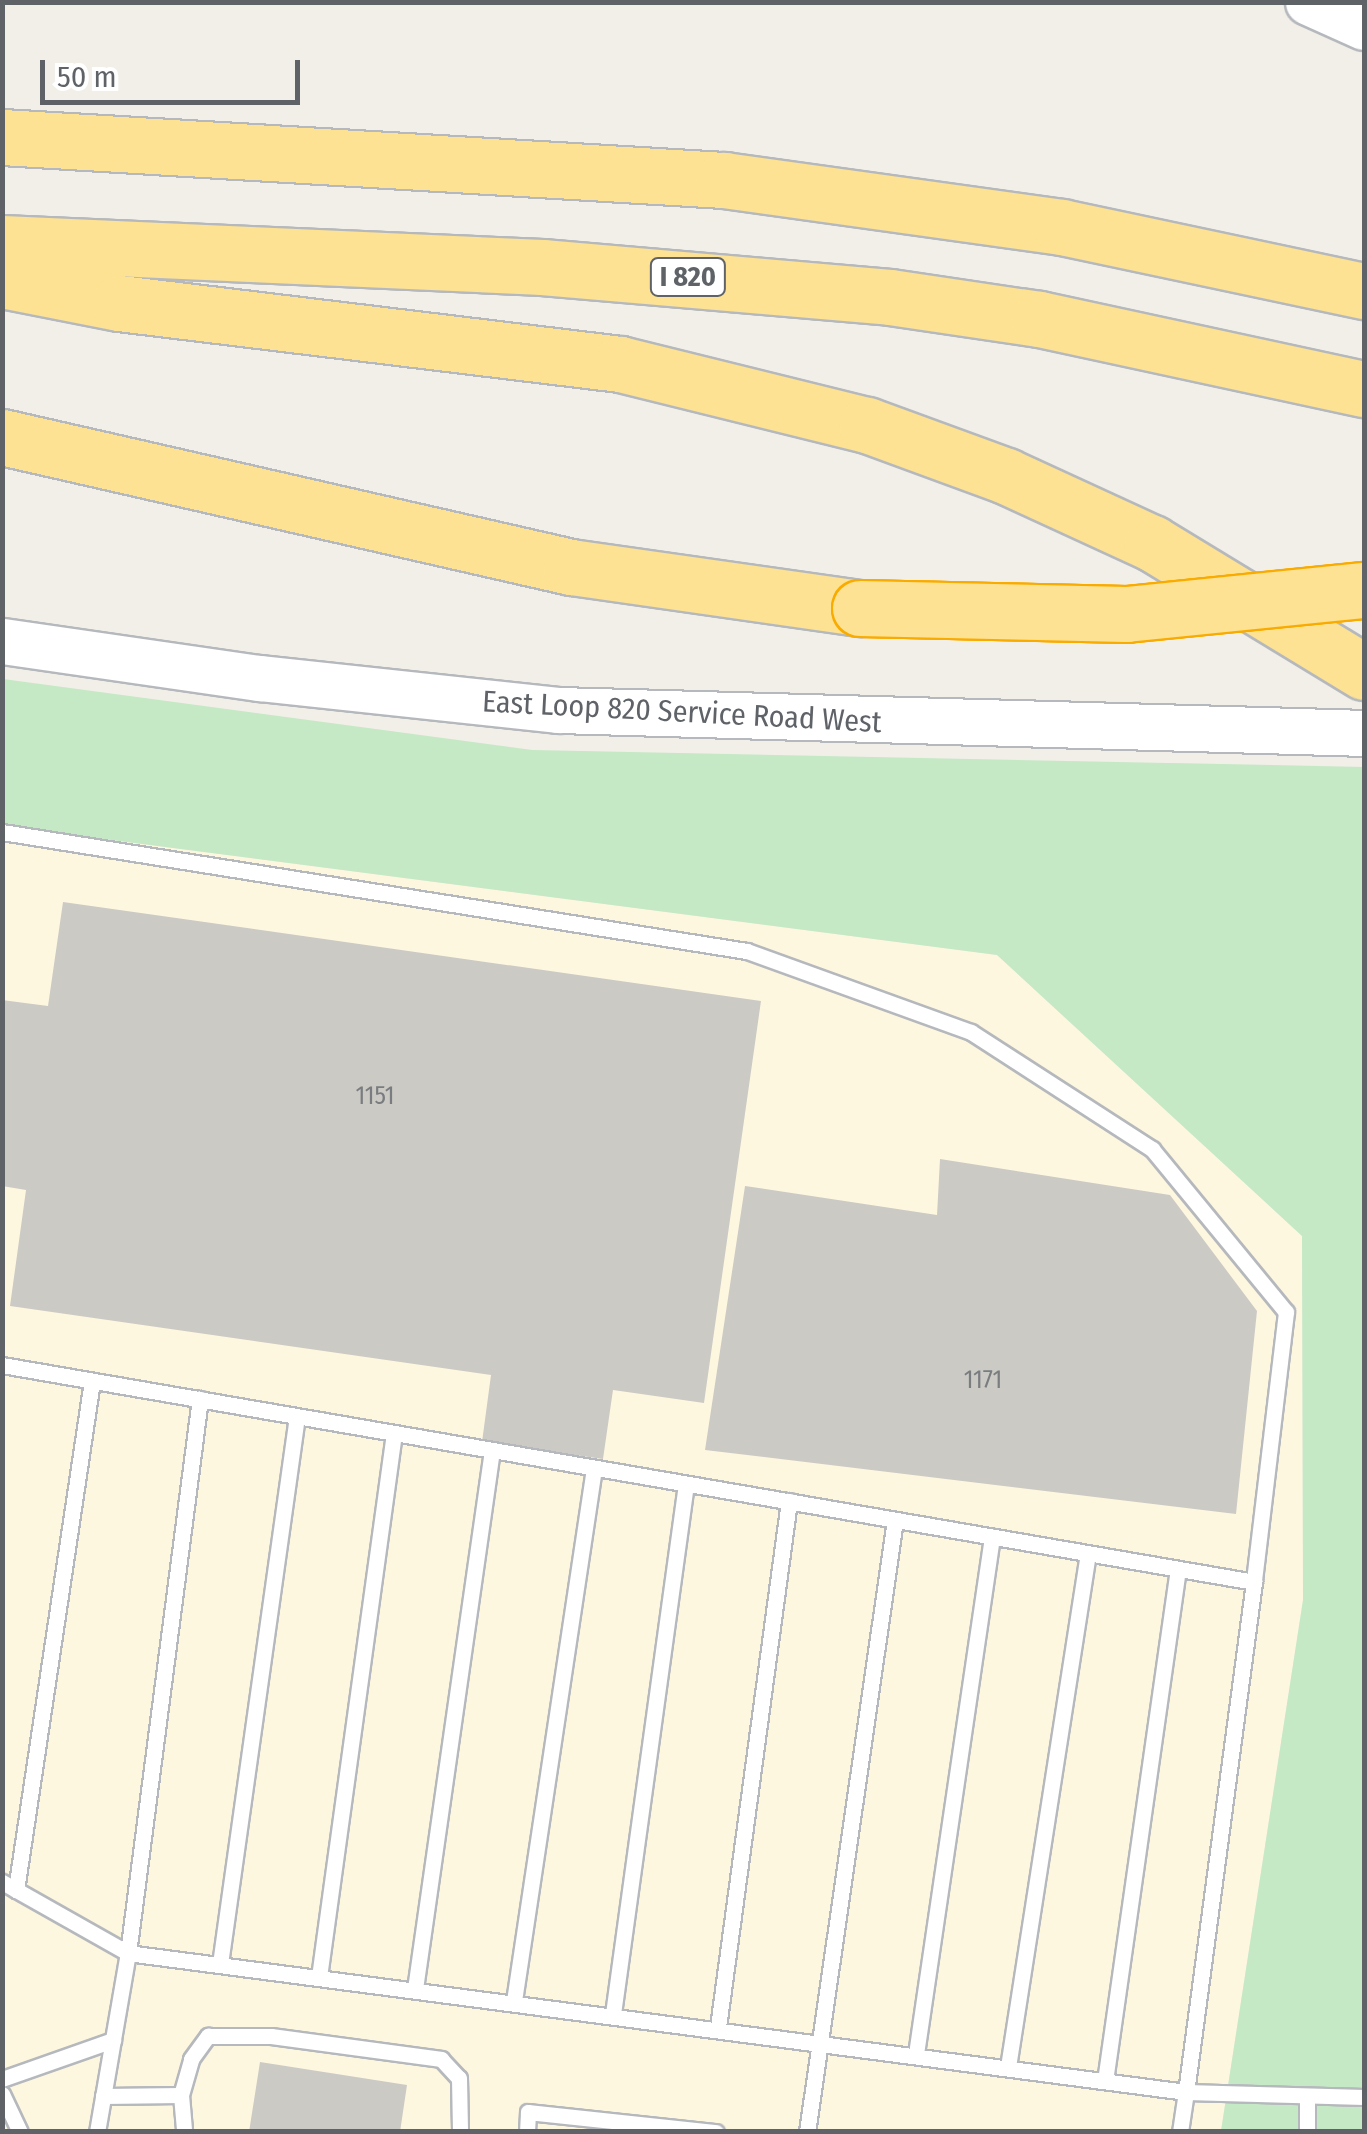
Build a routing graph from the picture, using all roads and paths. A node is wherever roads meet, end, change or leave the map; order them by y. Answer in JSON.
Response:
{"nodes":[{"id":1,"x":1308,"y":2,"type":"edge"},
{"id":2,"x":1364,"y":27,"type":"edge"},
{"id":3,"x":2,"y":138,"type":"edge"},
{"id":4,"x":2,"y":242,"type":"edge"},
{"id":5,"x":2,"y":280,"type":"edge"},
{"id":6,"x":1364,"y":292,"type":"edge"},
{"id":7,"x":1364,"y":389,"type":"edge"},
{"id":8,"x":2,"y":437,"type":"edge"},
{"id":9,"x":1364,"y":590,"type":"edge"},
{"id":10,"x":2,"y":641,"type":"edge"},
{"id":11,"x":1364,"y":672,"type":"edge"},
{"id":12,"x":1364,"y":733,"type":"edge"},
{"id":13,"x":2,"y":832,"type":"edge"},
{"id":14,"x":2,"y":1365,"type":"edge"},
{"id":15,"x":92,"y":1381,"type":"junction"},
{"id":16,"x":200,"y":1399,"type":"junction"},
{"id":17,"x":296,"y":1416,"type":"junction"},
{"id":18,"x":394,"y":1433,"type":"junction"},
{"id":19,"x":492,"y":1450,"type":"junction"},
{"id":20,"x":594,"y":1468,"type":"junction"},
{"id":21,"x":686,"y":1484,"type":"junction"},
{"id":22,"x":789,"y":1501,"type":"junction"},
{"id":23,"x":895,"y":1520,"type":"junction"},
{"id":24,"x":992,"y":1537,"type":"junction"},
{"id":25,"x":1088,"y":1553,"type":"junction"},
{"id":26,"x":1178,"y":1569,"type":"junction"},
{"id":27,"x":1254,"y":1582,"type":"junction"},
{"id":28,"x":9,"y":1886,"type":"edge"},
{"id":29,"x":128,"y":1953,"type":"junction"},
{"id":30,"x":220,"y":1964,"type":"junction"},
{"id":31,"x":318,"y":1977,"type":"junction"},
{"id":32,"x":415,"y":1989,"type":"junction"},
{"id":33,"x":514,"y":2002,"type":"junction"},
{"id":34,"x":614,"y":2014,"type":"junction"},
{"id":35,"x":718,"y":2027,"type":"junction"},
{"id":36,"x":113,"y":2040,"type":"junction"},
{"id":37,"x":818,"y":2040,"type":"junction"},
{"id":38,"x":916,"y":2054,"type":"junction"},
{"id":39,"x":1008,"y":2067,"type":"junction"},
{"id":40,"x":2,"y":2079,"type":"edge"},
{"id":41,"x":1105,"y":2081,"type":"junction"},
{"id":42,"x":1186,"y":2092,"type":"junction"},
{"id":43,"x":2,"y":2094,"type":"edge"},
{"id":44,"x":181,"y":2095,"type":"junction"},
{"id":45,"x":103,"y":2096,"type":"junction"},
{"id":46,"x":1307,"y":2096,"type":"junction"},
{"id":47,"x":1364,"y":2097,"type":"edge"},
{"id":48,"x":20,"y":2132,"type":"edge"},
{"id":49,"x":97,"y":2132,"type":"edge"},
{"id":50,"x":184,"y":2132,"type":"edge"},
{"id":51,"x":460,"y":2132,"type":"edge"},
{"id":52,"x":527,"y":2132,"type":"edge"},
{"id":53,"x":716,"y":2132,"type":"edge"},
{"id":54,"x":807,"y":2132,"type":"edge"},
{"id":55,"x":1180,"y":2132,"type":"edge"},
{"id":56,"x":1306,"y":2132,"type":"edge"}],
"edges":[{"from":1,"to":2,"type":"main road"},
{"from":3,"to":6,"type":"highway"},
{"from":4,"to":7,"type":"highway","number":"I 820"},
{"from":5,"to":11,"type":"highway"},
{"from":8,"to":9,"type":"highway","bridge":true},
{"from":10,"to":12,"type":"main road","name":"East Loop 820 Service Road West"},
{"from":13,"to":27,"type":"lane"},
{"from":14,"to":15,"type":"lane"},
{"from":15,"to":16,"type":"lane"},
{"from":15,"to":28,"type":"lane"},
{"from":16,"to":17,"type":"lane"},
{"from":16,"to":29,"type":"lane"},
{"from":17,"to":18,"type":"lane"},
{"from":17,"to":30,"type":"lane"},
{"from":18,"to":19,"type":"lane"},
{"from":18,"to":31,"type":"lane"},
{"from":19,"to":20,"type":"lane"},
{"from":19,"to":32,"type":"lane"},
{"from":20,"to":21,"type":"lane"},
{"from":20,"to":33,"type":"lane"},
{"from":21,"to":22,"type":"lane"},
{"from":21,"to":34,"type":"lane"},
{"from":22,"to":23,"type":"lane"},
{"from":22,"to":35,"type":"lane"},
{"from":23,"to":24,"type":"lane"},
{"from":23,"to":37,"type":"lane"},
{"from":24,"to":25,"type":"lane"},
{"from":24,"to":38,"type":"lane"},
{"from":25,"to":26,"type":"lane"},
{"from":25,"to":39,"type":"lane"},
{"from":26,"to":27,"type":"lane"},
{"from":26,"to":41,"type":"lane"},
{"from":27,"to":42,"type":"lane"},
{"from":28,"to":29,"type":"lane"},
{"from":29,"to":30,"type":"lane"},
{"from":29,"to":36,"type":"lane"},
{"from":30,"to":31,"type":"lane"},
{"from":31,"to":32,"type":"lane"},
{"from":32,"to":33,"type":"lane"},
{"from":33,"to":34,"type":"lane"},
{"from":34,"to":35,"type":"lane"},
{"from":35,"to":37,"type":"lane"},
{"from":36,"to":40,"type":"lane"},
{"from":36,"to":45,"type":"lane"},
{"from":37,"to":38,"type":"lane"},
{"from":37,"to":54,"type":"lane"},
{"from":38,"to":39,"type":"lane"},
{"from":39,"to":41,"type":"lane"},
{"from":41,"to":42,"type":"lane"},
{"from":42,"to":46,"type":"lane"},
{"from":42,"to":55,"type":"lane"},
{"from":43,"to":48,"type":"lane"},
{"from":44,"to":45,"type":"lane"},
{"from":44,"to":50,"type":"lane"},
{"from":44,"to":51,"type":"lane"},
{"from":45,"to":49,"type":"lane"},
{"from":46,"to":47,"type":"lane"},
{"from":46,"to":56,"type":"lane"},
{"from":52,"to":53,"type":"lane"}]}
